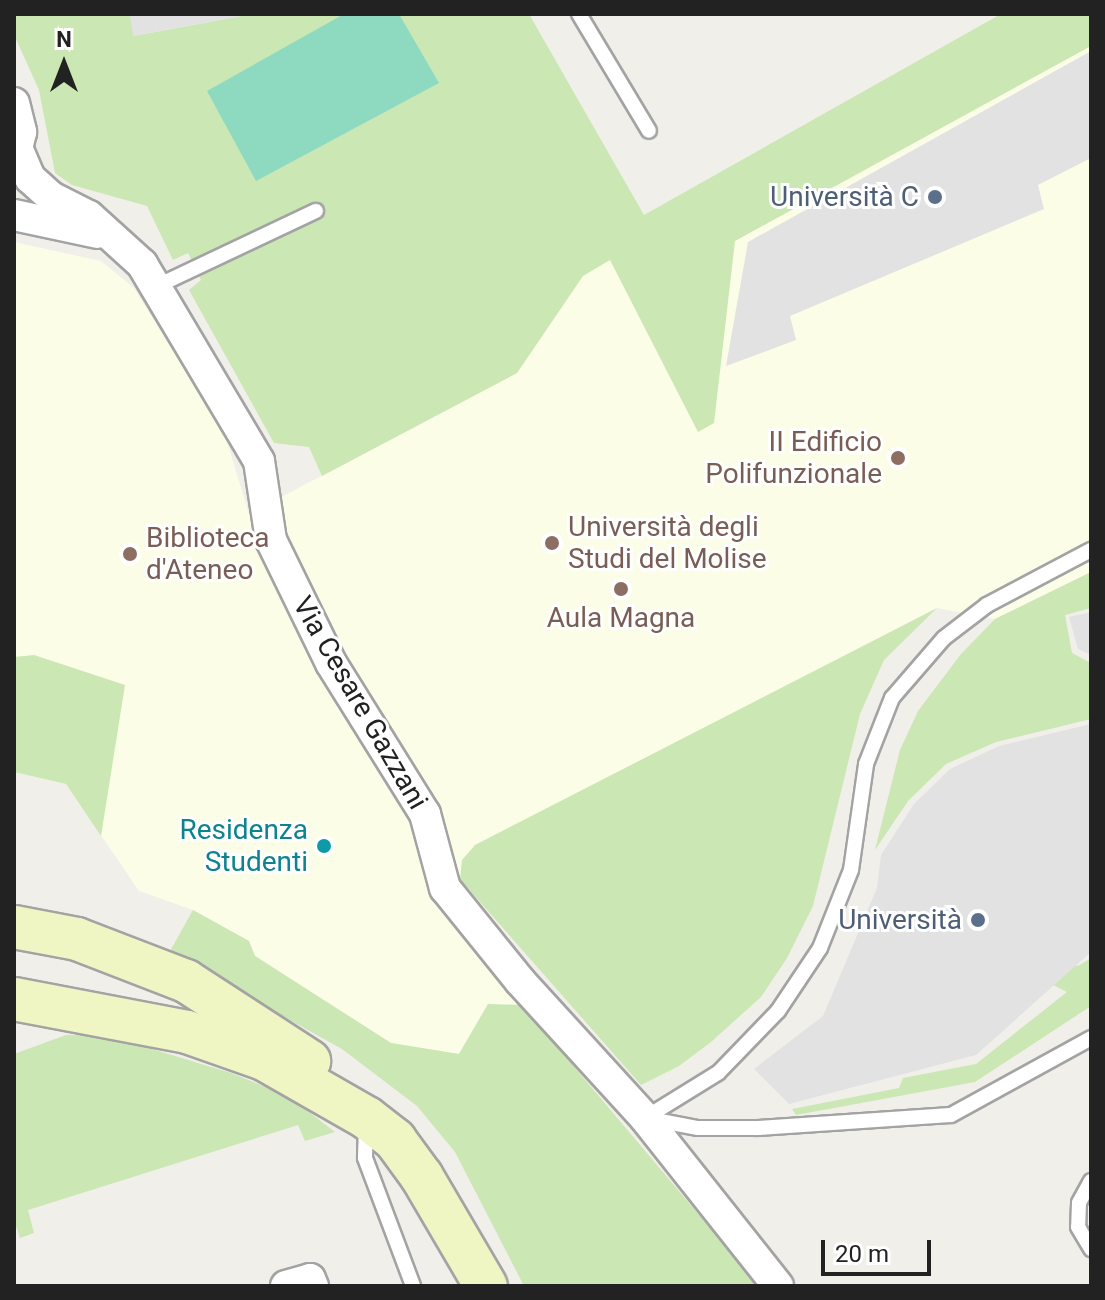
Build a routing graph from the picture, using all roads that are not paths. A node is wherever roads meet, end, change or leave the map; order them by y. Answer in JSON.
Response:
{"nodes":[{"id":1,"x":579,"y":14,"type":"edge"},
{"id":2,"x":14,"y":103,"type":"edge"},
{"id":3,"x":649,"y":131,"type":"dead end"},
{"id":4,"x":16,"y":157,"type":"edge"},
{"id":5,"x":316,"y":211,"type":"dead end"},
{"id":6,"x":14,"y":215,"type":"edge"},
{"id":7,"x":115,"y":238,"type":"junction"},
{"id":8,"x":155,"y":287,"type":"junction"},
{"id":9,"x":1091,"y":550,"type":"edge"},
{"id":10,"x":14,"y":927,"type":"edge"},
{"id":11,"x":25,"y":1006,"type":"edge"},
{"id":12,"x":1091,"y":1038,"type":"edge"},
{"id":13,"x":367,"y":1118,"type":"junction"},
{"id":14,"x":645,"y":1118,"type":"junction"},
{"id":15,"x":1091,"y":1181,"type":"edge"},
{"id":16,"x":1091,"y":1249,"type":"edge"},
{"id":17,"x":286,"y":1286,"type":"edge"},
{"id":18,"x":313,"y":1286,"type":"edge"},
{"id":19,"x":413,"y":1286,"type":"edge"},
{"id":20,"x":486,"y":1286,"type":"edge"},
{"id":21,"x":778,"y":1286,"type":"edge"}],
"edges":[{"from":1,"to":3,"type":"lane"},
{"from":2,"to":4,"type":"street"},
{"from":4,"to":7,"type":"street","name":"Via Cesare Gazzani"},
{"from":5,"to":8,"type":"lane"},
{"from":6,"to":7,"type":"street"},
{"from":7,"to":8,"type":"street","name":"Via Cesare Gazzani"},
{"from":8,"to":14,"type":"street","name":"Via Cesare Gazzani"},
{"from":9,"to":14,"type":"lane"},
{"from":10,"to":13,"type":"street"},
{"from":11,"to":13,"type":"street"},
{"from":12,"to":14,"type":"lane"},
{"from":13,"to":19,"type":"lane"},
{"from":13,"to":20,"type":"street"},
{"from":14,"to":21,"type":"street","name":"Via Cesare Gazzani"},
{"from":15,"to":16,"type":"lane"},
{"from":17,"to":18,"type":"street"}]}
